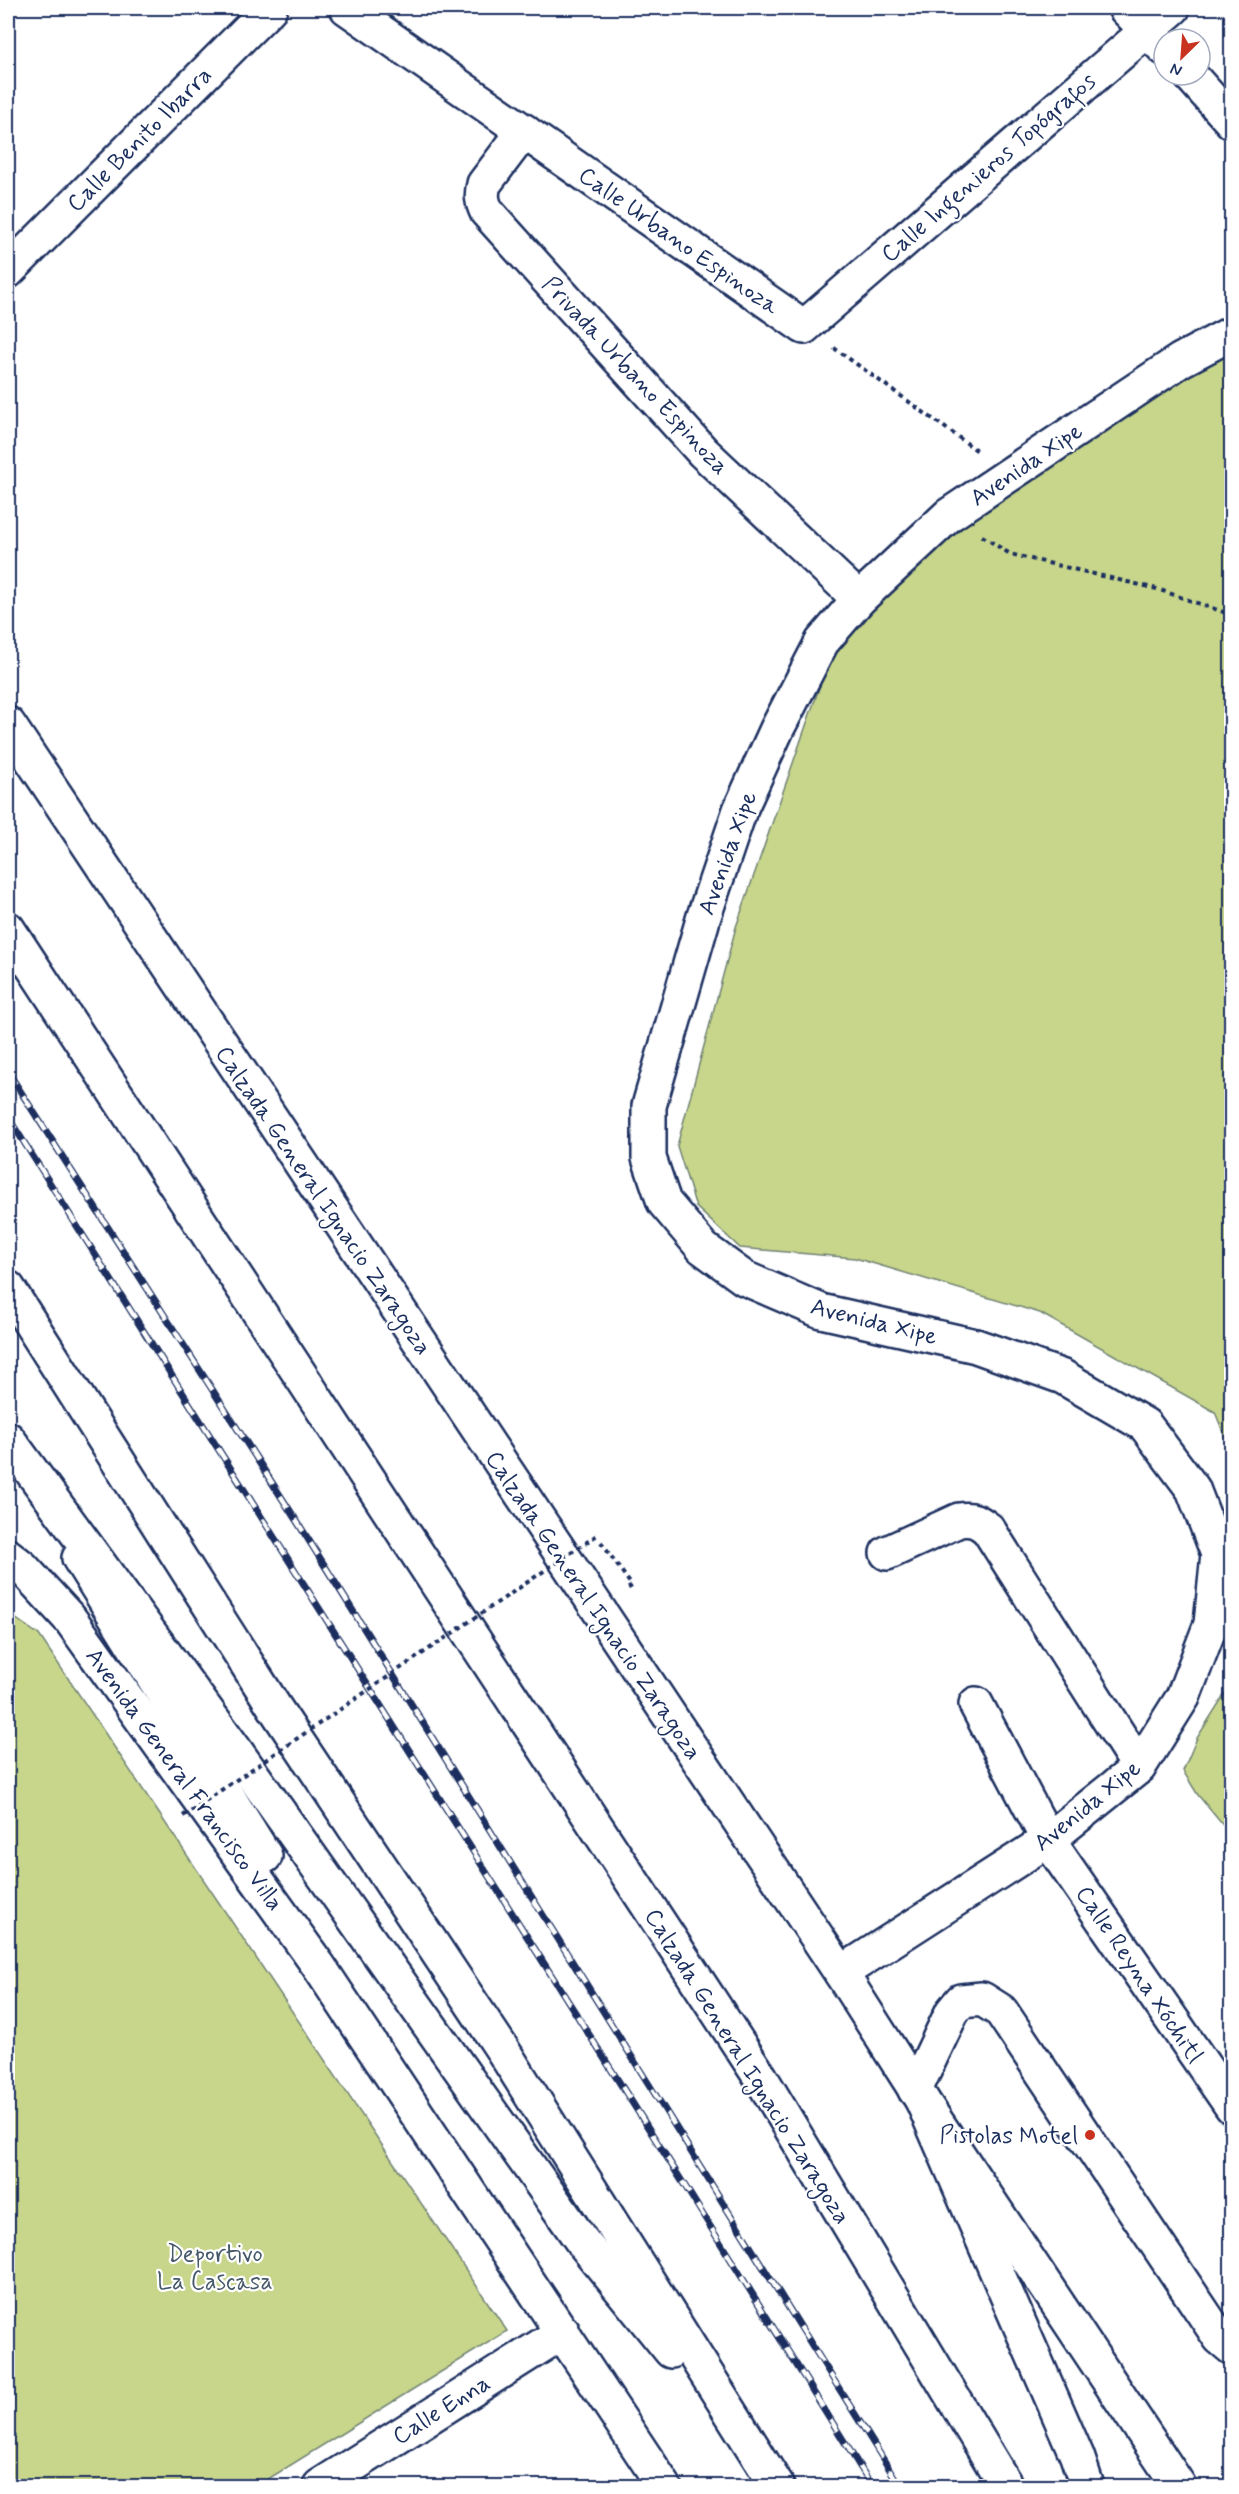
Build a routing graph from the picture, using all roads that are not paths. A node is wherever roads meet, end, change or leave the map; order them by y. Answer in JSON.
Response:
{"nodes":[{"id":1,"x":270,"y":8,"type":"edge"},
{"id":2,"x":347,"y":8,"type":"edge"},
{"id":3,"x":1173,"y":8,"type":"edge"},
{"id":4,"x":1145,"y":28,"type":"edge"},
{"id":5,"x":1201,"y":87,"type":"edge"},
{"id":6,"x":1232,"y":122,"type":"edge"},
{"id":7,"x":524,"y":131,"type":"junction"},
{"id":8,"x":8,"y":271,"type":"edge"},
{"id":9,"x":804,"y":327,"type":"joint"},
{"id":10,"x":1232,"y":333,"type":"edge"},
{"id":11,"x":859,"y":599,"type":"junction"},
{"id":12,"x":8,"y":724,"type":"edge"},
{"id":13,"x":8,"y":929,"type":"edge"},
{"id":14,"x":8,"y":1288,"type":"edge"},
{"id":15,"x":8,"y":1439,"type":"edge"},
{"id":16,"x":8,"y":1445,"type":"edge"},
{"id":17,"x":887,"y":1553,"type":"dead end"},
{"id":18,"x":8,"y":1556,"type":"edge"},
{"id":19,"x":976,"y":1704,"type":"dead end"},
{"id":20,"x":1139,"y":1767,"type":"junction"},
{"id":21,"x":1048,"y":1840,"type":"junction"},
{"id":22,"x":318,"y":1965,"type":"junction"},
{"id":23,"x":842,"y":1973,"type":"junction"},
{"id":24,"x":919,"y":2095,"type":"junction"},
{"id":25,"x":1232,"y":2107,"type":"edge"},
{"id":26,"x":562,"y":2332,"type":"junction"},
{"id":27,"x":1232,"y":2348,"type":"edge"},
{"id":28,"x":772,"y":2479,"type":"edge"},
{"id":29,"x":335,"y":2483,"type":"edge"},
{"id":30,"x":664,"y":2487,"type":"edge"},
{"id":31,"x":1006,"y":2487,"type":"edge"},
{"id":32,"x":1087,"y":2487,"type":"edge"},
{"id":33,"x":1179,"y":2487,"type":"edge"}],
"edges":[{"from":1,"to":8,"type":"main road","name":"Calle Benito Ibarra"},
{"from":2,"to":7,"type":"main road","name":"Calle Urbano Espinoza"},
{"from":3,"to":4,"type":"main road","name":"Calle Ingenieros Topógrafos"},
{"from":4,"to":9,"type":"main road","name":"Calle Ingenieros Topógrafos"},
{"from":5,"to":6,"type":"main road"},
{"from":7,"to":9,"type":"main road","name":"Calle Urbano Espinoza"},
{"from":7,"to":11,"type":"main road","name":"Privada Urbano Espinoza"},
{"from":10,"to":11,"type":"main road","name":"Avenida Xipe"},
{"from":11,"to":20,"type":"main road","name":"Avenida Xipe"},
{"from":12,"to":23,"type":"main road","name":"Calzada General Ignacio Zaragoza"},
{"from":13,"to":31,"type":"main road","name":"Calzada General Ignacio Zaragoza"},
{"from":14,"to":28,"type":"main road"},
{"from":15,"to":28,"type":"main road"},
{"from":16,"to":22,"type":"main road"},
{"from":17,"to":20,"type":"main road"},
{"from":18,"to":22,"type":"main road","name":"Avenida General Francisco Villa"},
{"from":19,"to":21,"type":"main road","name":"Calle Reyna Xóchitl"},
{"from":20,"to":21,"type":"main road","name":"Avenida Xipe"},
{"from":21,"to":23,"type":"main road","name":"Avenida Xipe"},
{"from":21,"to":25,"type":"main road","name":"Calle Reyna Xóchitl"},
{"from":22,"to":26,"type":"main road"},
{"from":23,"to":24,"type":"main road","name":"Calzada General Ignacio Zaragoza"},
{"from":24,"to":27,"type":"main road"},
{"from":24,"to":32,"type":"main road"},
{"from":24,"to":33,"type":"main road","name":"Calzada General Ignacio Zaragoza"},
{"from":26,"to":29,"type":"main road","name":"Calle Enna"},
{"from":26,"to":30,"type":"main road"}]}
